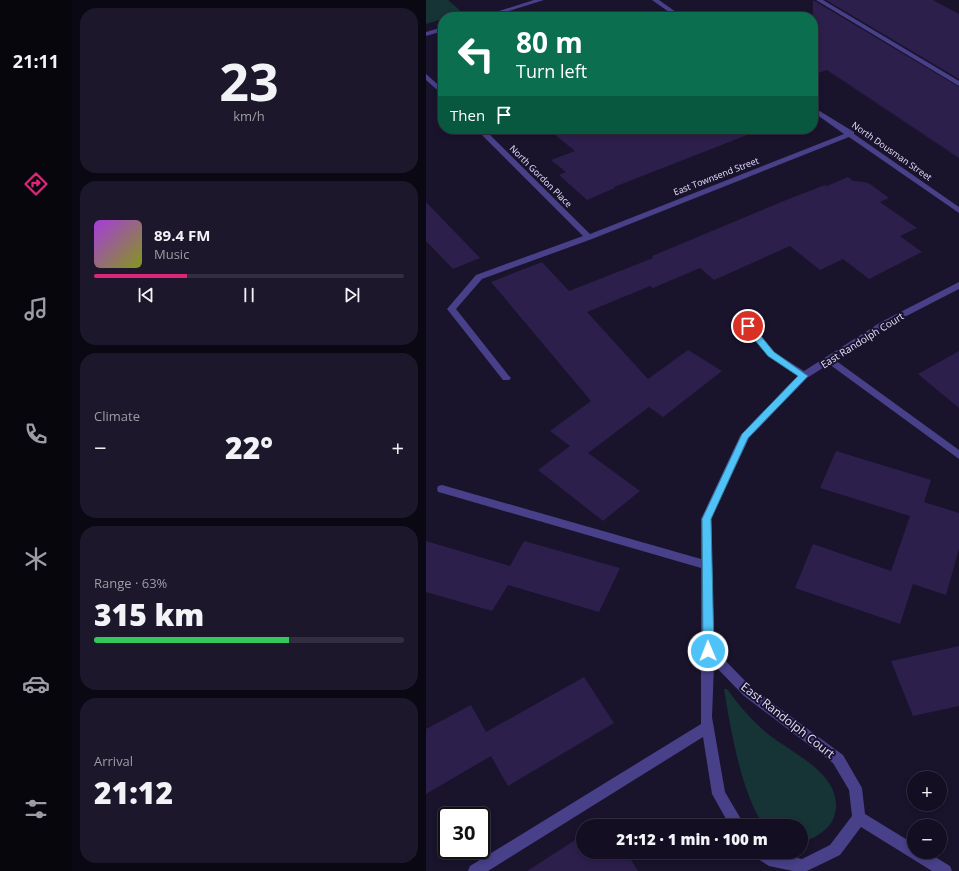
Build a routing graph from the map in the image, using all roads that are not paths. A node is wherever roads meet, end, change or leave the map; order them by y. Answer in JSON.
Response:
{"nodes":[{"id":1,"x":542,"y":0,"type":"edge"},
{"id":2,"x":655,"y":0,"type":"edge"},
{"id":3,"x":819,"y":0,"type":"edge"},
{"id":4,"x":500,"y":12,"type":"edge"},
{"id":5,"x":673,"y":12,"type":"edge"},
{"id":6,"x":438,"y":30,"type":"edge"},
{"id":7,"x":426,"y":34,"type":"edge"},
{"id":8,"x":426,"y":76,"type":"edge"},
{"id":9,"x":959,"y":84,"type":"edge"},
{"id":10,"x":438,"y":88,"type":"edge"},
{"id":11,"x":818,"y":112,"type":"edge"},
{"id":12,"x":485,"y":134,"type":"edge"},
{"id":13,"x":851,"y":134,"type":"junction"},
{"id":14,"x":959,"y":211,"type":"edge"},
{"id":15,"x":589,"y":237,"type":"junction"},
{"id":16,"x":959,"y":284,"type":"edge"},
{"id":17,"x":748,"y":326,"type":"dead end"},
{"id":18,"x":828,"y":360,"type":"junction"},
{"id":19,"x":804,"y":376,"type":"junction"},
{"id":20,"x":506,"y":378,"type":"dead end"},
{"id":21,"x":959,"y":455,"type":"edge"},
{"id":22,"x":442,"y":489,"type":"dead end"},
{"id":23,"x":707,"y":565,"type":"junction"},
{"id":24,"x":708,"y":651,"type":"junction"},
{"id":25,"x":708,"y":727,"type":"junction"},
{"id":26,"x":859,"y":818,"type":"junction"},
{"id":27,"x":734,"y":819,"type":"edge"},
{"id":28,"x":907,"y":848,"type":"edge"},
{"id":29,"x":769,"y":859,"type":"edge"},
{"id":30,"x":925,"y":859,"type":"edge"},
{"id":31,"x":801,"y":868,"type":"edge"},
{"id":32,"x":475,"y":871,"type":"edge"},
{"id":33,"x":945,"y":871,"type":"edge"}],
"edges":[{"from":1,"to":4,"type":"street"},
{"from":2,"to":5,"type":"street"},
{"from":3,"to":9,"type":"street"},
{"from":6,"to":7,"type":"street"},
{"from":8,"to":10,"type":"street"},
{"from":11,"to":13,"type":"street","name":"North Dousman Street"},
{"from":12,"to":15,"type":"street","name":"North Gordon Place"},
{"from":13,"to":14,"type":"street","name":"North Dousman Street"},
{"from":13,"to":15,"type":"street","name":"East Townsend Street"},
{"from":15,"to":20,"type":"street","name":"East Townsend Street"},
{"from":16,"to":18,"type":"street","name":"East Randolph Court"},
{"from":17,"to":19,"type":"street"},
{"from":18,"to":19,"type":"street","name":"East Randolph Court"},
{"from":18,"to":21,"type":"street"},
{"from":19,"to":23,"type":"street","name":"East Randolph Court"},
{"from":22,"to":23,"type":"street"},
{"from":23,"to":24,"type":"street","name":"East Randolph Court"},
{"from":24,"to":25,"type":"street","name":"East Randolph Court"},
{"from":24,"to":26,"type":"street","name":"East Randolph Court"},
{"from":25,"to":27,"type":"street","name":"East Randolph Court"},
{"from":25,"to":32,"type":"street"},
{"from":26,"to":28,"type":"street"},
{"from":26,"to":31,"type":"street"},
{"from":29,"to":31,"type":"street"},
{"from":30,"to":33,"type":"street"}]}
